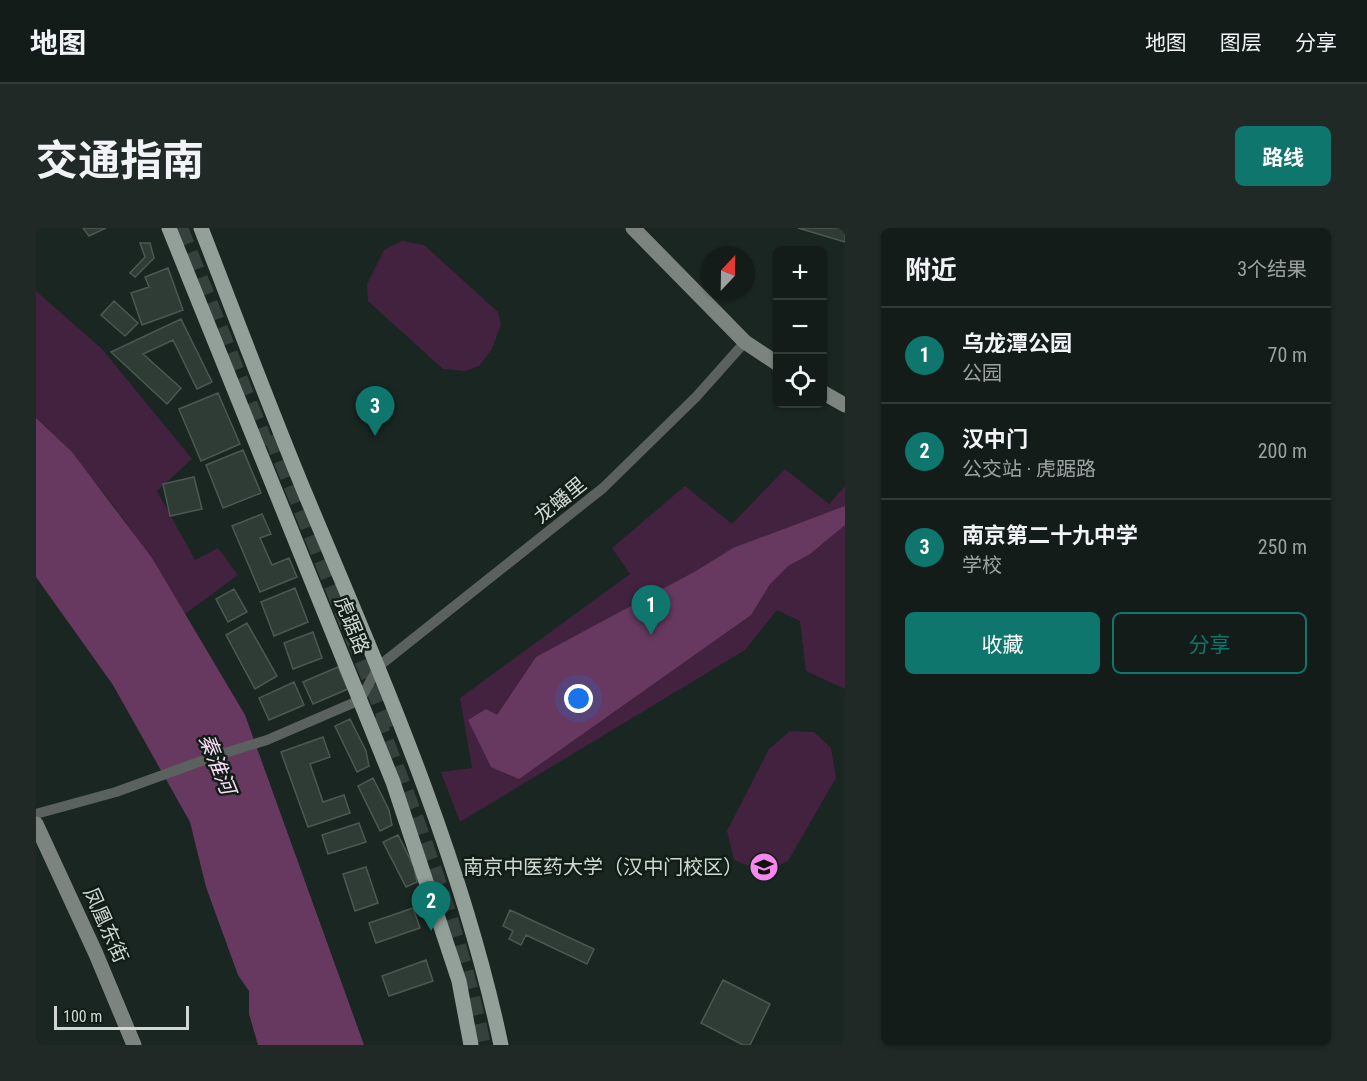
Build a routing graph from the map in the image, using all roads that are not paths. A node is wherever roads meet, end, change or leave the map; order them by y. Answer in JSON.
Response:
{"nodes":[{"id":1,"x":169,"y":228,"type":"edge"},
{"id":2,"x":201,"y":228,"type":"edge"},
{"id":3,"x":633,"y":228,"type":"edge"},
{"id":4,"x":745,"y":342,"type":"junction"},
{"id":5,"x":773,"y":361,"type":"edge"},
{"id":6,"x":827,"y":395,"type":"edge"},
{"id":7,"x":845,"y":405,"type":"edge"},
{"id":8,"x":379,"y":666,"type":"junction"},
{"id":9,"x":360,"y":700,"type":"junction"},
{"id":10,"x":36,"y":814,"type":"edge"},
{"id":11,"x":36,"y":824,"type":"edge"},
{"id":12,"x":134,"y":1045,"type":"edge"},
{"id":13,"x":471,"y":1045,"type":"edge"},
{"id":14,"x":501,"y":1045,"type":"edge"}],
"edges":[{"from":1,"to":9,"type":"main road","name":"虎踞路"},
{"from":2,"to":8,"type":"main road","name":"虎踞路"},
{"from":3,"to":4,"type":"street"},
{"from":4,"to":5,"type":"street"},
{"from":4,"to":8,"type":"street","name":"龙蟠里"},
{"from":6,"to":7,"type":"street"},
{"from":8,"to":9,"type":"street"},
{"from":8,"to":14,"type":"main road","name":"虎踞路"},
{"from":9,"to":10,"type":"street"},
{"from":9,"to":13,"type":"main road","name":"虎踞路"},
{"from":11,"to":12,"type":"street","name":"凤凰东街"}]}
